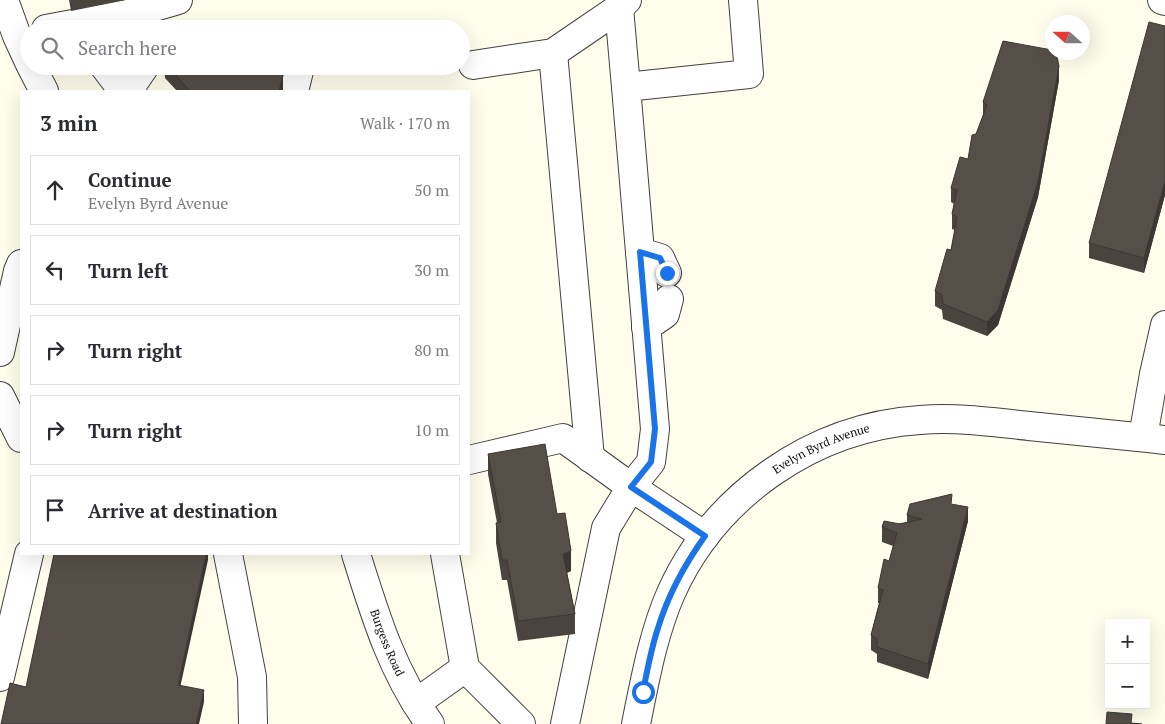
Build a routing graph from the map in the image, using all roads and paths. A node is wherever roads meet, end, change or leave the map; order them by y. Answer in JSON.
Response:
{"nodes":[{"id":1,"x":4,"y":0,"type":"edge"},
{"id":2,"x":178,"y":0,"type":"edge"},
{"id":3,"x":742,"y":0,"type":"edge"},
{"id":4,"x":622,"y":4,"type":"edge"},
{"id":5,"x":89,"y":20,"type":"edge"},
{"id":6,"x":15,"y":36,"type":"edge"},
{"id":7,"x":553,"y":53,"type":"junction"},
{"id":8,"x":473,"y":65,"type":"dead end"},
{"id":9,"x":35,"y":75,"type":"edge"},
{"id":10,"x":111,"y":75,"type":"edge"},
{"id":11,"x":139,"y":75,"type":"edge"},
{"id":12,"x":298,"y":75,"type":"edge"},
{"id":13,"x":626,"y":87,"type":"junction"},
{"id":14,"x":43,"y":90,"type":"edge"},
{"id":15,"x":122,"y":90,"type":"edge"},
{"id":16,"x":131,"y":90,"type":"edge"},
{"id":17,"x":294,"y":90,"type":"edge"},
{"id":18,"x":640,"y":252,"type":"junction"},
{"id":19,"x":20,"y":266,"type":"edge"},
{"id":20,"x":1165,"y":326,"type":"edge"},
{"id":21,"x":646,"y":327,"type":"junction"},
{"id":22,"x":0,"y":352,"type":"edge"},
{"id":23,"x":0,"y":396,"type":"edge"},
{"id":24,"x":20,"y":436,"type":"edge"},
{"id":25,"x":1154,"y":439,"type":"edge"},
{"id":26,"x":590,"y":458,"type":"junction"},
{"id":27,"x":470,"y":460,"type":"edge"},
{"id":28,"x":631,"y":487,"type":"junction"},
{"id":29,"x":705,"y":536,"type":"junction"},
{"id":30,"x":28,"y":555,"type":"edge"},
{"id":31,"x":228,"y":555,"type":"edge"},
{"id":32,"x":356,"y":555,"type":"edge"},
{"id":33,"x":445,"y":555,"type":"edge"},
{"id":34,"x":465,"y":668,"type":"junction"},
{"id":35,"x":0,"y":677,"type":"edge"},
{"id":36,"x":423,"y":714,"type":"edge"},
{"id":37,"x":253,"y":724,"type":"edge"},
{"id":38,"x":521,"y":724,"type":"edge"},
{"id":39,"x":564,"y":724,"type":"edge"},
{"id":40,"x":636,"y":724,"type":"edge"}],
"edges":[{"from":1,"to":6,"type":"street"},
{"from":2,"to":5,"type":"street"},
{"from":3,"to":13,"type":"street"},
{"from":4,"to":7,"type":"street"},
{"from":4,"to":13,"type":"street"},
{"from":7,"to":8,"type":"street"},
{"from":7,"to":26,"type":"street"},
{"from":9,"to":14,"type":"street"},
{"from":10,"to":15,"type":"street"},
{"from":11,"to":16,"type":"street"},
{"from":12,"to":17,"type":"street"},
{"from":13,"to":18,"type":"street"},
{"from":18,"to":21,"type":"street"},
{"from":18,"to":21,"type":"street"},
{"from":19,"to":22,"type":"street"},
{"from":20,"to":25,"type":"street"},
{"from":21,"to":28,"type":"street"},
{"from":23,"to":24,"type":"street"},
{"from":25,"to":29,"type":"street","name":"Evelyn Byrd Avenue"},
{"from":26,"to":27,"type":"street"},
{"from":26,"to":28,"type":"street"},
{"from":28,"to":29,"type":"street"},
{"from":28,"to":39,"type":"street"},
{"from":29,"to":40,"type":"street","name":"Evelyn Byrd Avenue"},
{"from":30,"to":35,"type":"street"},
{"from":31,"to":37,"type":"street"},
{"from":32,"to":36,"type":"street","name":"Burgess Road"},
{"from":33,"to":34,"type":"street"},
{"from":34,"to":36,"type":"street"},
{"from":34,"to":38,"type":"street"}]}
